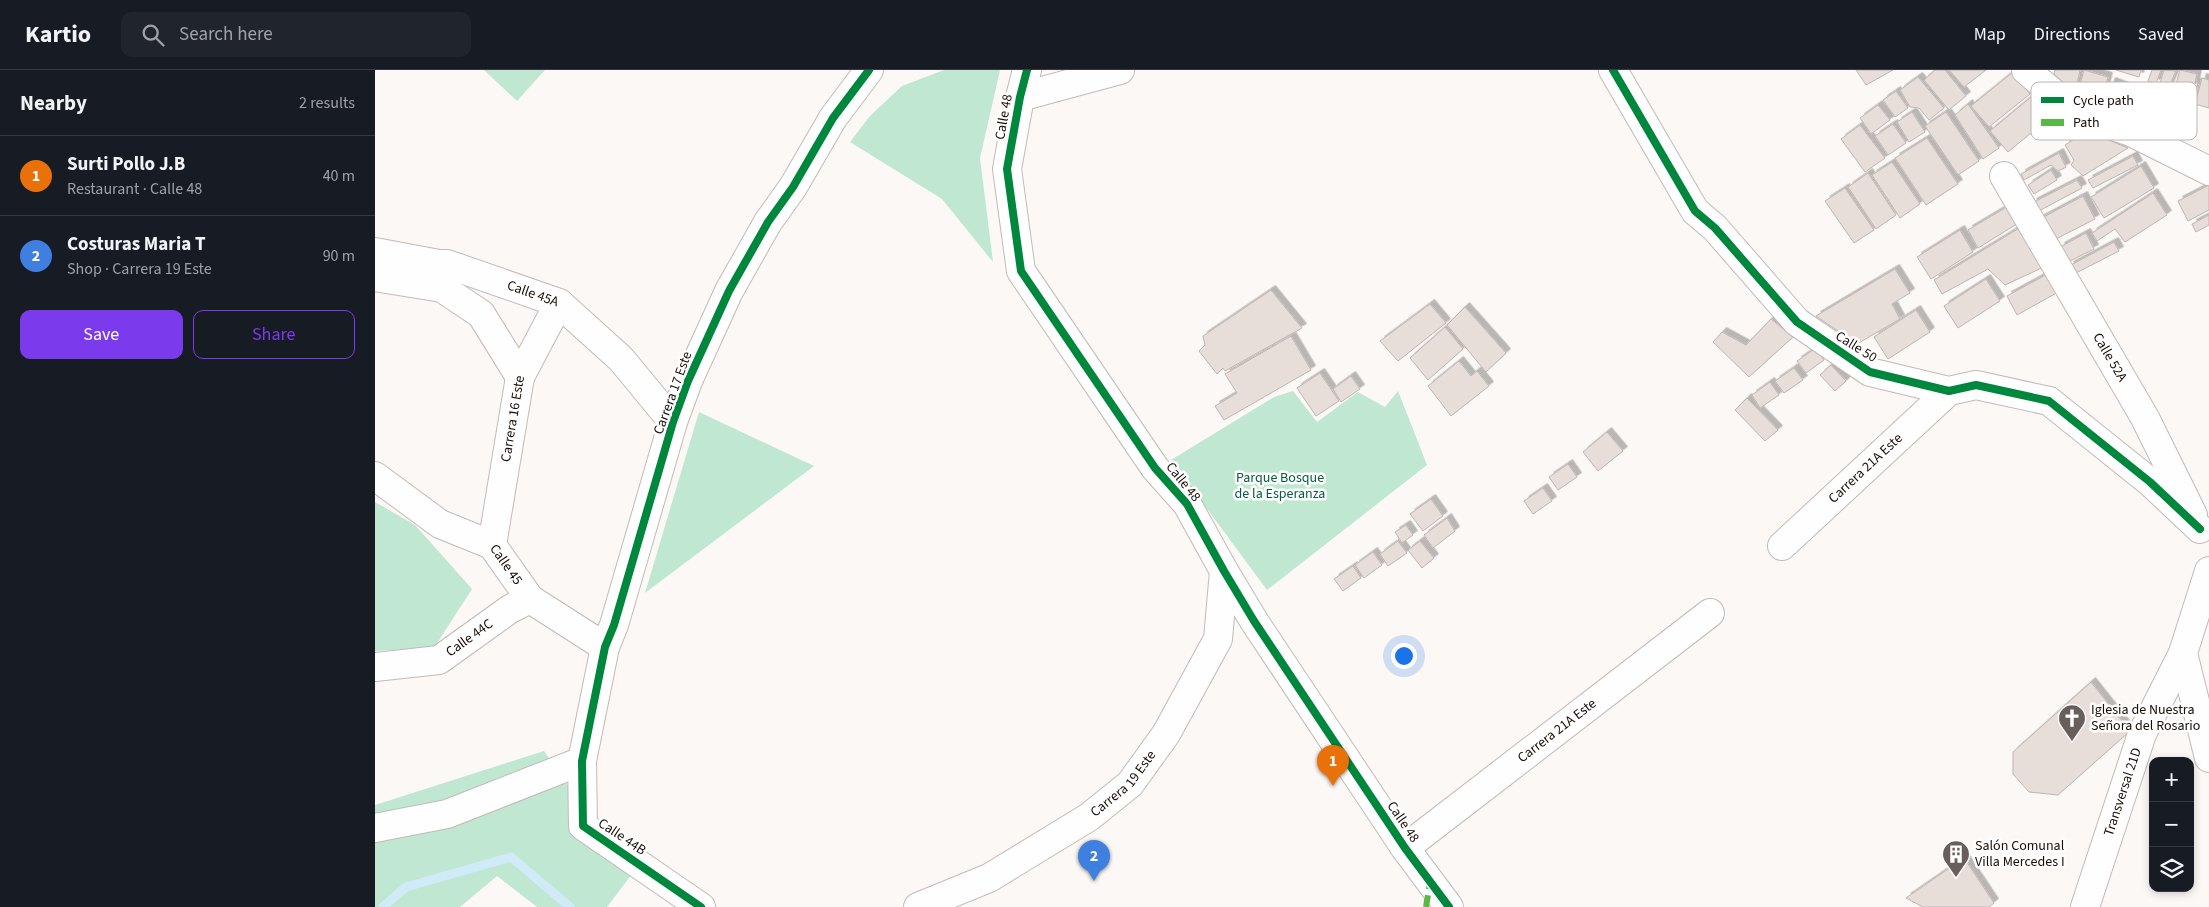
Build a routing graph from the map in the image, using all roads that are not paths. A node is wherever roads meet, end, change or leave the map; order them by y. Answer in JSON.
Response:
{"nodes":[{"id":1,"x":869,"y":70,"type":"edge"},
{"id":2,"x":1027,"y":70,"type":"edge"},
{"id":3,"x":1120,"y":70,"type":"edge"},
{"id":4,"x":1613,"y":70,"type":"edge"},
{"id":5,"x":2026,"y":70,"type":"edge"},
{"id":6,"x":2040,"y":82,"type":"edge"},
{"id":7,"x":1020,"y":97,"type":"junction"},
{"id":8,"x":2147,"y":140,"type":"edge"},
{"id":9,"x":2209,"y":171,"type":"edge"},
{"id":10,"x":2004,"y":176,"type":"dead end"},
{"id":11,"x":375,"y":252,"type":"edge"},
{"id":12,"x":444,"y":276,"type":"junction"},
{"id":13,"x":375,"y":277,"type":"edge"},
{"id":14,"x":559,"y":303,"type":"junction"},
{"id":15,"x":520,"y":377,"type":"junction"},
{"id":16,"x":1949,"y":391,"type":"junction"},
{"id":17,"x":673,"y":422,"type":"junction"},
{"id":18,"x":375,"y":476,"type":"edge"},
{"id":19,"x":2205,"y":536,"type":"edge"},
{"id":20,"x":492,"y":545,"type":"junction"},
{"id":21,"x":1782,"y":546,"type":"dead end"},
{"id":22,"x":1224,"y":571,"type":"junction"},
{"id":23,"x":2209,"y":571,"type":"edge"},
{"id":24,"x":531,"y":599,"type":"junction"},
{"id":25,"x":1710,"y":613,"type":"dead end"},
{"id":26,"x":605,"y":646,"type":"junction"},
{"id":27,"x":2183,"y":653,"type":"junction"},
{"id":28,"x":375,"y":667,"type":"edge"},
{"id":29,"x":2209,"y":758,"type":"edge"},
{"id":30,"x":581,"y":761,"type":"junction"},
{"id":31,"x":375,"y":828,"type":"edge"},
{"id":32,"x":1405,"y":848,"type":"junction"},
{"id":33,"x":701,"y":907,"type":"edge"},
{"id":34,"x":918,"y":907,"type":"edge"},
{"id":35,"x":1449,"y":907,"type":"edge"},
{"id":36,"x":2085,"y":907,"type":"edge"}],
"edges":[{"from":1,"to":17,"type":"street","name":"Carrera 17 Este"},
{"from":2,"to":7,"type":"street","name":"Calle 48"},
{"from":3,"to":7,"type":"street"},
{"from":4,"to":16,"type":"street","name":"Calle 50"},
{"from":5,"to":6,"type":"street"},
{"from":7,"to":22,"type":"street","name":"Calle 48"},
{"from":8,"to":9,"type":"street"},
{"from":10,"to":19,"type":"street","name":"Calle 52A"},
{"from":11,"to":12,"type":"street","name":"Calle 45A"},
{"from":12,"to":13,"type":"street","name":"Calle 45A"},
{"from":12,"to":14,"type":"street","name":"Calle 45A"},
{"from":12,"to":15,"type":"street","name":"Calle 45A"},
{"from":14,"to":15,"type":"street","name":"Carrera 16 Este"},
{"from":14,"to":17,"type":"street","name":"Calle 45A"},
{"from":15,"to":20,"type":"street","name":"Carrera 16 Este"},
{"from":16,"to":19,"type":"street","name":"Calle 50"},
{"from":16,"to":21,"type":"street","name":"Carrera 21A Este"},
{"from":17,"to":26,"type":"street","name":"Carrera 17 Este"},
{"from":18,"to":20,"type":"street","name":"Calle 45"},
{"from":20,"to":24,"type":"street","name":"Calle 45"},
{"from":22,"to":32,"type":"street","name":"Calle 48"},
{"from":22,"to":34,"type":"street","name":"Carrera 19 Este"},
{"from":23,"to":27,"type":"street"},
{"from":24,"to":26,"type":"street","name":"Calle 45"},
{"from":24,"to":28,"type":"street","name":"Calle 44C"},
{"from":25,"to":32,"type":"street","name":"Carrera 21A Este"},
{"from":26,"to":30,"type":"street","name":"Carrera 17 Este"},
{"from":27,"to":29,"type":"street"},
{"from":27,"to":36,"type":"street","name":"Transversal 21D"},
{"from":30,"to":31,"type":"street"},
{"from":30,"to":33,"type":"street","name":"Calle 44B"},
{"from":32,"to":35,"type":"street","name":"Calle 48"}]}
